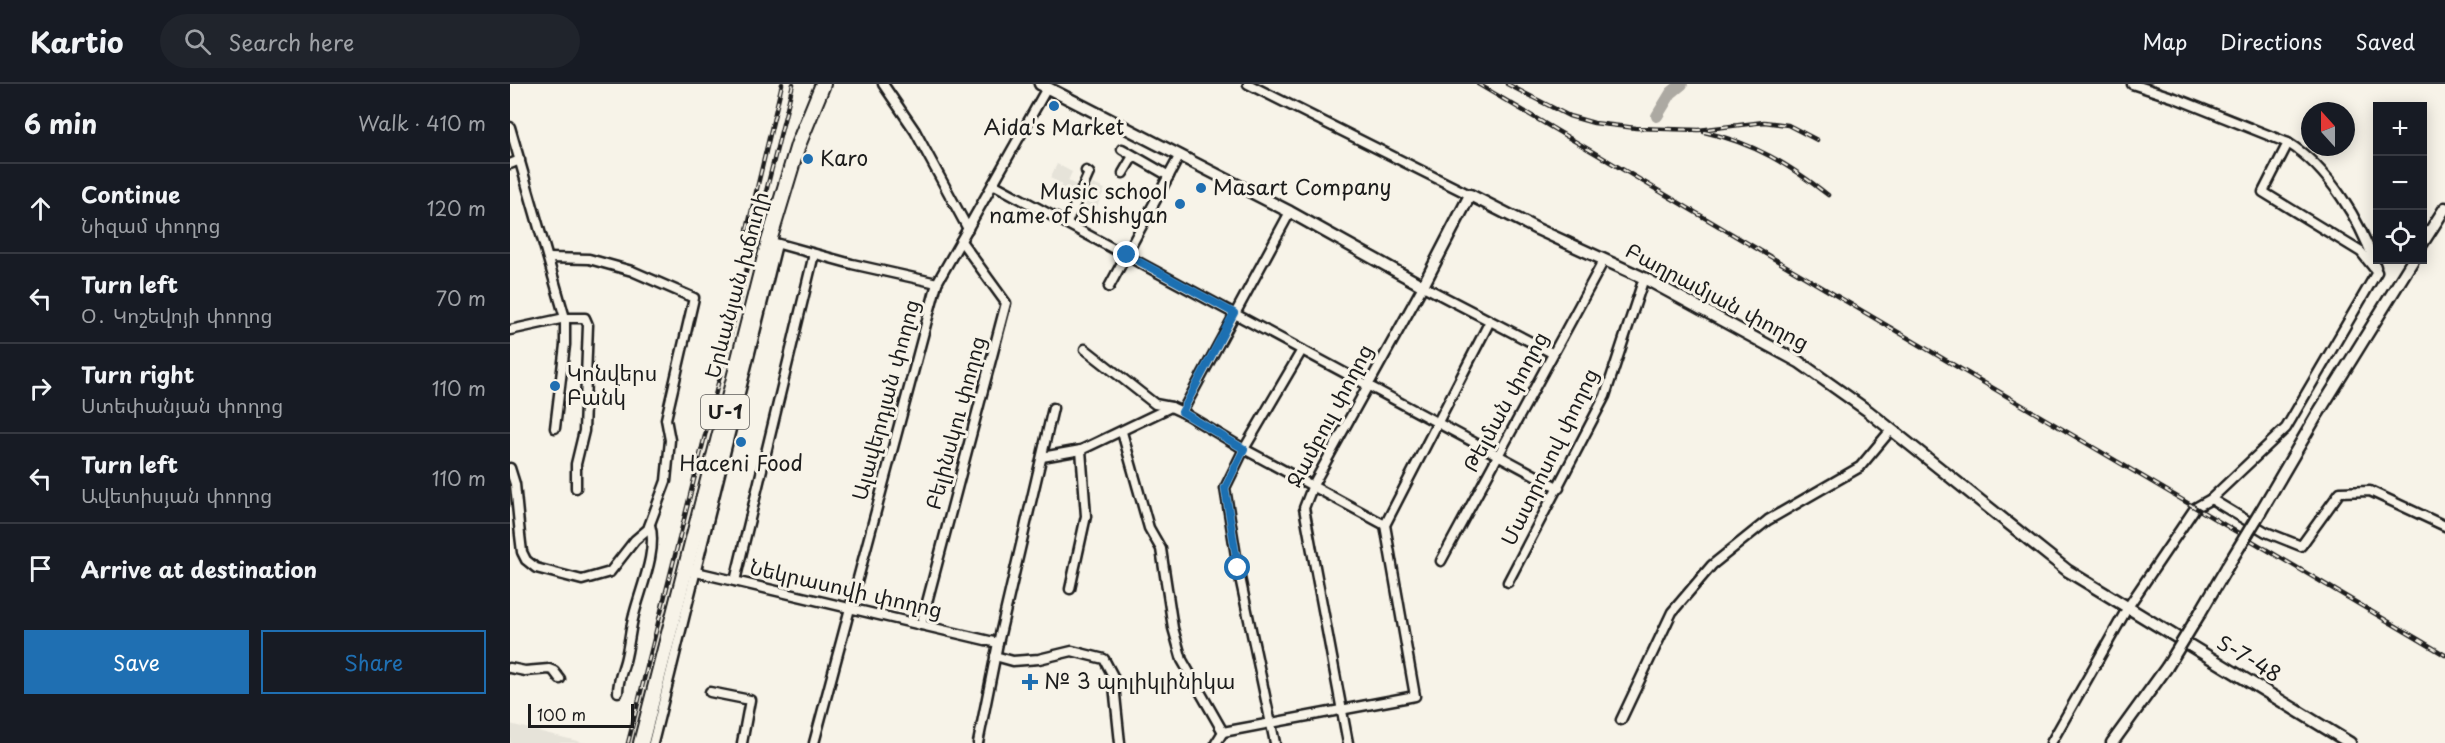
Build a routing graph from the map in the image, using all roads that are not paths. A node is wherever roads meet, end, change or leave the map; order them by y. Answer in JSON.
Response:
{"nodes":[{"id":1,"x":823,"y":84,"type":"edge"},
{"id":2,"x":883,"y":84,"type":"edge"},
{"id":3,"x":1248,"y":84,"type":"edge"},
{"id":4,"x":2132,"y":84,"type":"edge"},
{"id":5,"x":1043,"y":86,"type":"edge"},
{"id":6,"x":510,"y":127,"type":"edge"},
{"id":7,"x":2288,"y":143,"type":"junction"},
{"id":8,"x":1122,"y":149,"type":"dead end"},
{"id":9,"x":1180,"y":155,"type":"junction"},
{"id":10,"x":1133,"y":156,"type":"junction"},
{"id":11,"x":520,"y":160,"type":"junction"},
{"id":12,"x":510,"y":164,"type":"edge"},
{"id":13,"x":1086,"y":171,"type":"dead end"},
{"id":14,"x":1123,"y":173,"type":"dead end"},
{"id":15,"x":1169,"y":176,"type":"junction"},
{"id":16,"x":993,"y":184,"type":"junction"},
{"id":17,"x":1470,"y":195,"type":"junction"},
{"id":18,"x":2445,"y":208,"type":"edge"},
{"id":19,"x":1290,"y":212,"type":"junction"},
{"id":20,"x":1067,"y":222,"type":"junction"},
{"id":21,"x":968,"y":230,"type":"junction"},
{"id":22,"x":2427,"y":236,"type":"edge"},
{"id":23,"x":961,"y":241,"type":"junction"},
{"id":24,"x":773,"y":242,"type":"junction"},
{"id":25,"x":814,"y":254,"type":"junction"},
{"id":26,"x":1127,"y":255,"type":"junction"},
{"id":27,"x":549,"y":258,"type":"junction"},
{"id":28,"x":1604,"y":260,"type":"junction"},
{"id":29,"x":2411,"y":264,"type":"edge"},
{"id":30,"x":2377,"y":272,"type":"junction"},
{"id":31,"x":1644,"y":278,"type":"junction"},
{"id":32,"x":937,"y":284,"type":"junction"},
{"id":33,"x":1423,"y":286,"type":"junction"},
{"id":34,"x":1109,"y":287,"type":"dead end"},
{"id":35,"x":1234,"y":313,"type":"junction"},
{"id":36,"x":565,"y":318,"type":"junction"},
{"id":37,"x":1490,"y":321,"type":"junction"},
{"id":38,"x":510,"y":330,"type":"edge"},
{"id":39,"x":1085,"y":349,"type":"dead end"},
{"id":40,"x":1302,"y":350,"type":"junction"},
{"id":41,"x":1552,"y":353,"type":"junction"},
{"id":42,"x":1367,"y":385,"type":"junction"},
{"id":43,"x":1171,"y":407,"type":"junction"},
{"id":44,"x":1053,"y":408,"type":"dead end"},
{"id":45,"x":1182,"y":412,"type":"junction"},
{"id":46,"x":1438,"y":423,"type":"junction"},
{"id":47,"x":555,"y":428,"type":"dead end"},
{"id":48,"x":1891,"y":430,"type":"junction"},
{"id":49,"x":1122,"y":432,"type":"junction"},
{"id":50,"x":1244,"y":449,"type":"junction"},
{"id":51,"x":1082,"y":450,"type":"junction"},
{"id":52,"x":1498,"y":455,"type":"junction"},
{"id":53,"x":1041,"y":457,"type":"junction"},
{"id":54,"x":510,"y":468,"type":"edge"},
{"id":55,"x":513,"y":485,"type":"edge"},
{"id":56,"x":1313,"y":485,"type":"junction"},
{"id":57,"x":576,"y":488,"type":"dead end"},
{"id":58,"x":1559,"y":488,"type":"junction"},
{"id":59,"x":2211,"y":499,"type":"junction"},
{"id":60,"x":650,"y":525,"type":"junction"},
{"id":61,"x":1385,"y":525,"type":"junction"},
{"id":62,"x":2445,"y":526,"type":"edge"},
{"id":63,"x":1441,"y":561,"type":"dead end"},
{"id":64,"x":690,"y":571,"type":"junction"},
{"id":65,"x":735,"y":581,"type":"junction"},
{"id":66,"x":1508,"y":582,"type":"dead end"},
{"id":67,"x":1070,"y":590,"type":"dead end"},
{"id":68,"x":849,"y":608,"type":"junction"},
{"id":69,"x":2128,"y":608,"type":"junction"},
{"id":70,"x":921,"y":625,"type":"junction"},
{"id":71,"x":998,"y":643,"type":"junction"},
{"id":72,"x":995,"y":656,"type":"junction"},
{"id":73,"x":510,"y":668,"type":"edge"},
{"id":74,"x":560,"y":679,"type":"dead end"},
{"id":75,"x":618,"y":692,"type":"dead end"},
{"id":76,"x":710,"y":692,"type":"dead end"},
{"id":77,"x":1341,"y":709,"type":"junction"},
{"id":78,"x":1622,"y":720,"type":"dead end"},
{"id":79,"x":1271,"y":722,"type":"junction"},
{"id":80,"x":1223,"y":732,"type":"junction"},
{"id":81,"x":641,"y":743,"type":"edge"},
{"id":82,"x":653,"y":743,"type":"edge"},
{"id":83,"x":742,"y":743,"type":"edge"},
{"id":84,"x":814,"y":743,"type":"edge"},
{"id":85,"x":978,"y":743,"type":"edge"},
{"id":86,"x":1120,"y":743,"type":"edge"},
{"id":87,"x":1216,"y":743,"type":"edge"},
{"id":88,"x":1275,"y":743,"type":"edge"},
{"id":89,"x":1348,"y":743,"type":"edge"},
{"id":90,"x":2051,"y":743,"type":"edge"},
{"id":91,"x":2112,"y":743,"type":"edge"},
{"id":92,"x":2350,"y":743,"type":"edge"}],
"edges":[{"from":1,"to":24,"type":"highway","name":"Երևանյան խճուղի","number":"Մ-1"},
{"from":2,"to":21,"type":"street"},
{"from":3,"to":17,"type":"street","name":"Բաղրամյան փողոց"},
{"from":4,"to":7,"type":"street"},
{"from":5,"to":9,"type":"street"},
{"from":5,"to":16,"type":"street","name":"Ալավերդյան փողոց"},
{"from":6,"to":11,"type":"street"},
{"from":7,"to":30,"type":"street"},
{"from":7,"to":30,"type":"street"},
{"from":8,"to":10,"type":"street"},
{"from":9,"to":15,"type":"street"},
{"from":9,"to":19,"type":"street"},
{"from":10,"to":14,"type":"street"},
{"from":10,"to":15,"type":"street"},
{"from":11,"to":12,"type":"street"},
{"from":11,"to":27,"type":"street"},
{"from":13,"to":20,"type":"street"},
{"from":15,"to":26,"type":"street"},
{"from":16,"to":20,"type":"street"},
{"from":16,"to":21,"type":"street","name":"Ալավերդյան փողոց"},
{"from":17,"to":28,"type":"street","name":"Բաղրամյան փողոց"},
{"from":17,"to":33,"type":"street","name":"Ջամբուլ փողոց"},
{"from":18,"to":22,"type":"street"},
{"from":19,"to":33,"type":"street"},
{"from":19,"to":35,"type":"street"},
{"from":20,"to":26,"type":"street"},
{"from":21,"to":23,"type":"street","name":"Ալավերդյան փողոց"},
{"from":23,"to":32,"type":"street","name":"Ալավերդյան փողոց"},
{"from":23,"to":70,"type":"street","name":"Բելինսկու փողոց"},
{"from":24,"to":25,"type":"street"},
{"from":24,"to":64,"type":"highway","name":"Երևանյան խճուղի","number":"Մ-1"},
{"from":25,"to":32,"type":"street"},
{"from":25,"to":65,"type":"street"},
{"from":26,"to":34,"type":"street"},
{"from":26,"to":35,"type":"street"},
{"from":27,"to":36,"type":"street"},
{"from":27,"to":60,"type":"street"},
{"from":28,"to":31,"type":"street","name":"Բաղրամյան փողոց"},
{"from":28,"to":41,"type":"street","name":"Թելման փողոց"},
{"from":29,"to":91,"type":"street","bridge":true},
{"from":30,"to":59,"type":"street"},
{"from":31,"to":48,"type":"street","name":"Բաղրամյան փողոց"},
{"from":31,"to":58,"type":"street","name":"Մատրոսով փողոց"},
{"from":32,"to":68,"type":"street","name":"Ալավերդյան փողոց"},
{"from":33,"to":37,"type":"street"},
{"from":33,"to":42,"type":"street","name":"Ջամբուլ փողոց"},
{"from":35,"to":40,"type":"street"},
{"from":35,"to":45,"type":"street"},
{"from":36,"to":38,"type":"street"},
{"from":36,"to":47,"type":"street"},
{"from":36,"to":57,"type":"street"},
{"from":37,"to":41,"type":"street"},
{"from":37,"to":46,"type":"street"},
{"from":39,"to":43,"type":"street"},
{"from":40,"to":42,"type":"street"},
{"from":40,"to":50,"type":"street"},
{"from":41,"to":52,"type":"street","name":"Թելման փողոց"},
{"from":42,"to":46,"type":"street"},
{"from":42,"to":56,"type":"street","name":"Ջամբուլ փողոց"},
{"from":43,"to":45,"type":"street"},
{"from":43,"to":49,"type":"street"},
{"from":44,"to":53,"type":"street"},
{"from":45,"to":50,"type":"street"},
{"from":46,"to":52,"type":"street"},
{"from":46,"to":61,"type":"street"},
{"from":48,"to":69,"type":"street","name":"Բաղրամյան փողոց"},
{"from":48,"to":78,"type":"street"},
{"from":49,"to":51,"type":"street"},
{"from":49,"to":80,"type":"street"},
{"from":50,"to":56,"type":"street"},
{"from":50,"to":79,"type":"street"},
{"from":51,"to":53,"type":"street"},
{"from":51,"to":67,"type":"street"},
{"from":52,"to":58,"type":"street"},
{"from":52,"to":63,"type":"street","name":"Թելման փողոց"},
{"from":53,"to":71,"type":"street"},
{"from":54,"to":55,"type":"street"},
{"from":55,"to":60,"type":"street"},
{"from":56,"to":61,"type":"street"},
{"from":56,"to":77,"type":"street","name":"Ջամբուլ փողոց"},
{"from":58,"to":66,"type":"street","name":"Մատրոսով փողոց"},
{"from":59,"to":62,"type":"street"},
{"from":59,"to":69,"type":"street"},
{"from":60,"to":75,"type":"street"},
{"from":61,"to":77,"type":"street"},
{"from":64,"to":65,"type":"street","name":"Նեկրասովի փողոց"},
{"from":64,"to":81,"type":"highway","name":"Երևանյան խճուղի","number":"Մ-1"},
{"from":64,"to":82,"type":"street"},
{"from":65,"to":68,"type":"street","name":"Նեկրասովի փողոց"},
{"from":68,"to":70,"type":"street","name":"Նեկրասովի փողոց"},
{"from":68,"to":84,"type":"street","name":"Ալավերդյան փողոց"},
{"from":69,"to":90,"type":"street"},
{"from":69,"to":92,"type":"street","name":"Տ-7-48","number":"Տ-7-48"},
{"from":70,"to":71,"type":"street","name":"Նեկրասովի փողոց"},
{"from":71,"to":72,"type":"street"},
{"from":72,"to":85,"type":"street"},
{"from":72,"to":86,"type":"street"},
{"from":73,"to":74,"type":"street"},
{"from":76,"to":83,"type":"street"},
{"from":77,"to":79,"type":"street"},
{"from":77,"to":89,"type":"street","name":"Ջամբուլ փողոց"},
{"from":79,"to":80,"type":"street"},
{"from":79,"to":88,"type":"street"},
{"from":80,"to":87,"type":"street"}]}
